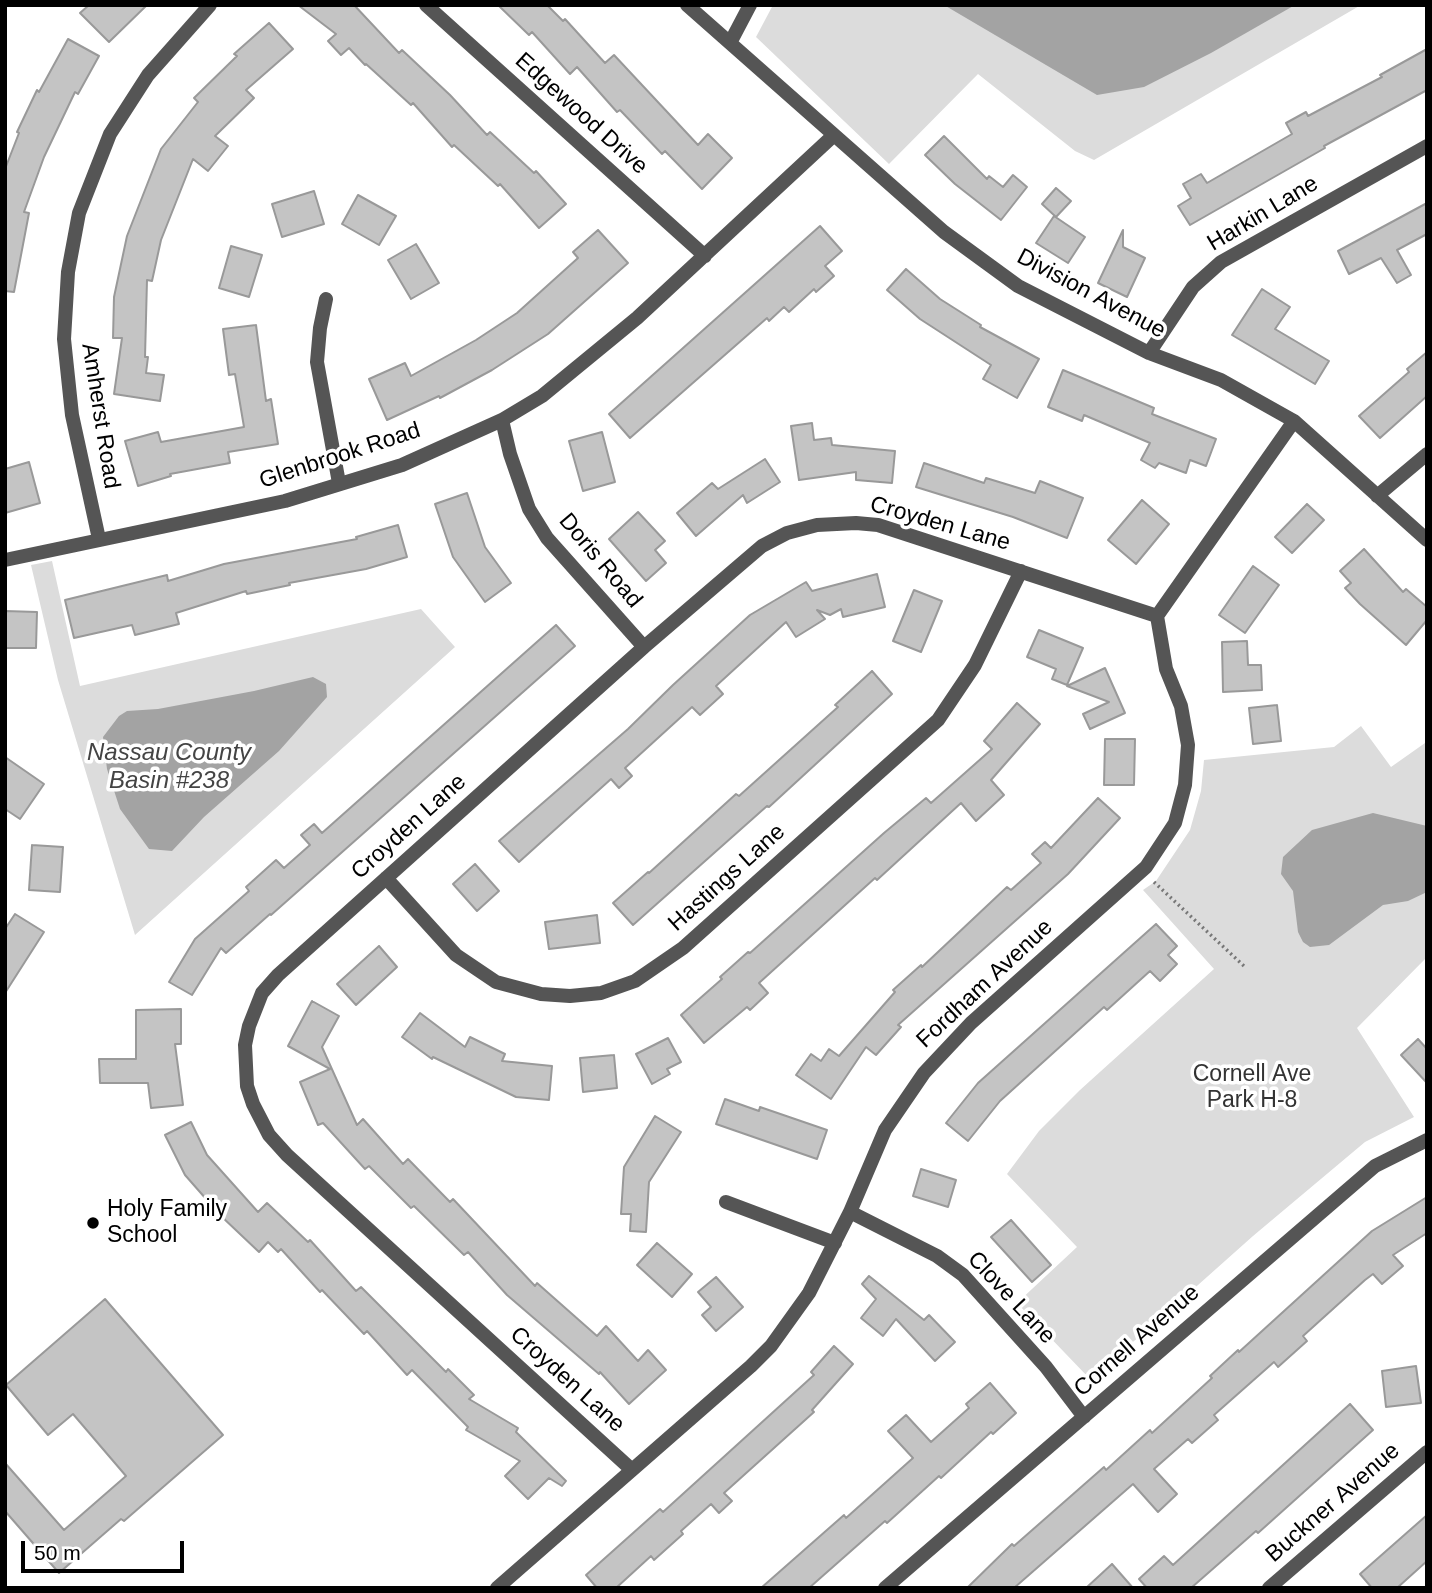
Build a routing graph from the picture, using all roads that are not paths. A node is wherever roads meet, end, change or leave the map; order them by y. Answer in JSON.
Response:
{"nodes":[{"id":1,"x":210,"y":5,"type":"edge"},
{"id":2,"x":426,"y":5,"type":"edge"},
{"id":3,"x":687,"y":5,"type":"edge"},
{"id":4,"x":750,"y":5,"type":"edge"},
{"id":5,"x":730,"y":43,"type":"junction"},
{"id":6,"x":834,"y":135,"type":"junction"},
{"id":7,"x":1427,"y":146,"type":"edge"},
{"id":8,"x":705,"y":256,"type":"junction"},
{"id":9,"x":326,"y":299,"type":"dead end"},
{"id":10,"x":1149,"y":353,"type":"junction"},
{"id":11,"x":502,"y":421,"type":"junction"},
{"id":12,"x":1294,"y":421,"type":"junction"},
{"id":13,"x":1427,"y":454,"type":"edge"},
{"id":14,"x":339,"y":483,"type":"junction"},
{"id":15,"x":1377,"y":496,"type":"junction"},
{"id":16,"x":99,"y":540,"type":"junction"},
{"id":17,"x":1427,"y":540,"type":"edge"},
{"id":18,"x":5,"y":560,"type":"edge"},
{"id":19,"x":1021,"y":571,"type":"junction"},
{"id":20,"x":1157,"y":616,"type":"junction"},
{"id":21,"x":644,"y":647,"type":"junction"},
{"id":22,"x":386,"y":878,"type":"junction"},
{"id":23,"x":1427,"y":1140,"type":"edge"},
{"id":24,"x":726,"y":1202,"type":"dead end"},
{"id":25,"x":850,"y":1212,"type":"junction"},
{"id":26,"x":835,"y":1243,"type":"junction"},
{"id":27,"x":1084,"y":1418,"type":"junction"},
{"id":28,"x":1427,"y":1452,"type":"edge"},
{"id":29,"x":632,"y":1470,"type":"junction"},
{"id":30,"x":497,"y":1588,"type":"edge"},
{"id":31,"x":885,"y":1588,"type":"edge"},
{"id":32,"x":1269,"y":1588,"type":"edge"}],
"edges":[{"from":1,"to":16,"type":"street","name":"Amherst Road"},
{"from":2,"to":8,"type":"street","name":"Edgewood Drive"},
{"from":3,"to":5,"type":"street","name":"Division Avenue"},
{"from":4,"to":5,"type":"street"},
{"from":5,"to":6,"type":"street","name":"Division Avenue"},
{"from":6,"to":8,"type":"street","name":"Glenbrook Road"},
{"from":6,"to":10,"type":"street","name":"Division Avenue"},
{"from":7,"to":10,"type":"street","name":"Harkin Lane"},
{"from":8,"to":11,"type":"street","name":"Glenbrook Road"},
{"from":9,"to":14,"type":"street"},
{"from":10,"to":12,"type":"street","name":"Division Avenue"},
{"from":11,"to":14,"type":"street","name":"Glenbrook Road"},
{"from":11,"to":21,"type":"street","name":"Doris Road"},
{"from":12,"to":15,"type":"street","name":"Division Avenue"},
{"from":12,"to":20,"type":"street"},
{"from":13,"to":15,"type":"street"},
{"from":14,"to":16,"type":"street","name":"Glenbrook Road"},
{"from":15,"to":17,"type":"street","name":"Division Avenue"},
{"from":16,"to":18,"type":"street","name":"Glenbrook Road"},
{"from":19,"to":20,"type":"street","name":"Croyden Lane"},
{"from":19,"to":21,"type":"street","name":"Croyden Lane"},
{"from":19,"to":22,"type":"street","name":"Hastings Lane"},
{"from":20,"to":25,"type":"street","name":"Fordham Avenue"},
{"from":21,"to":22,"type":"street","name":"Croyden Lane"},
{"from":22,"to":29,"type":"street","name":"Croyden Lane"},
{"from":23,"to":27,"type":"street","name":"Cornell Avenue"},
{"from":24,"to":26,"type":"street"},
{"from":25,"to":26,"type":"street","name":"Fordham Avenue"},
{"from":25,"to":27,"type":"street","name":"Clove Lane"},
{"from":26,"to":29,"type":"street","name":"Fordham Avenue"},
{"from":27,"to":31,"type":"street","name":"Cornell Avenue"},
{"from":28,"to":32,"type":"street","name":"Buckner Avenue"},
{"from":29,"to":30,"type":"street","name":"Fordham Avenue"}]}
